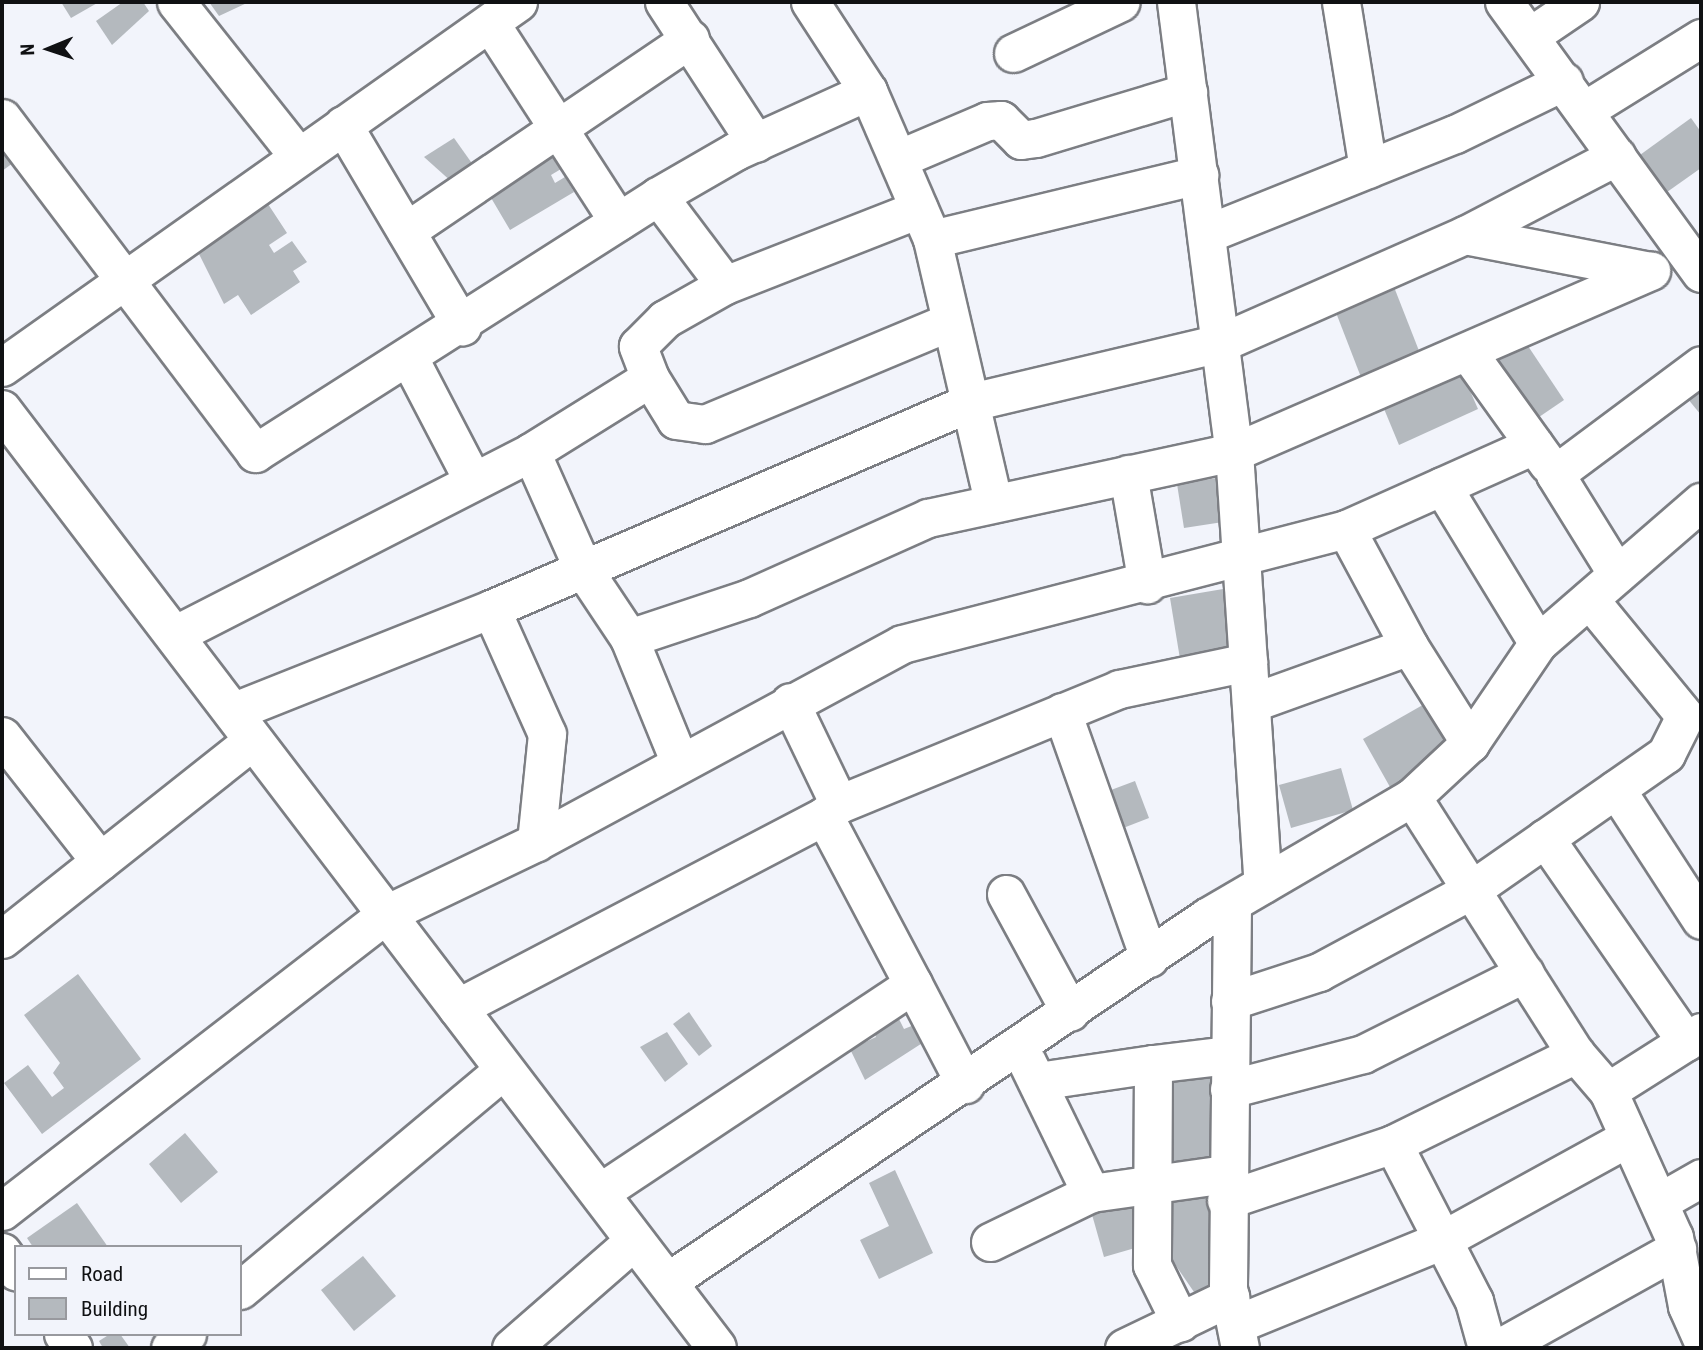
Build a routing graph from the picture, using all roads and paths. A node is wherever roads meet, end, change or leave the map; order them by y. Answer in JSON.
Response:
{"nodes":[{"id":1,"x":176,"y":2,"type":"edge"},
{"id":2,"x":664,"y":2,"type":"edge"},
{"id":3,"x":810,"y":2,"type":"edge"},
{"id":4,"x":1121,"y":2,"type":"edge"},
{"id":5,"x":1341,"y":2,"type":"edge"},
{"id":6,"x":1504,"y":2,"type":"edge"},
{"id":7,"x":1580,"y":2,"type":"edge"},
{"id":8,"x":1187,"y":6,"type":"edge"},
{"id":9,"x":504,"y":12,"type":"edge"},
{"id":10,"x":1532,"y":34,"type":"junction"},
{"id":11,"x":690,"y":38,"type":"junction"},
{"id":12,"x":1701,"y":38,"type":"edge"},
{"id":13,"x":1013,"y":52,"type":"dead end"},
{"id":14,"x":1563,"y":80,"type":"junction"},
{"id":15,"x":868,"y":91,"type":"junction"},
{"id":16,"x":1188,"y":92,"type":"junction"},
{"id":17,"x":1585,"y":110,"type":"junction"},
{"id":18,"x":2,"y":118,"type":"edge"},
{"id":19,"x":343,"y":125,"type":"junction"},
{"id":20,"x":559,"y":131,"type":"junction"},
{"id":21,"x":756,"y":143,"type":"junction"},
{"id":22,"x":298,"y":156,"type":"junction"},
{"id":23,"x":1617,"y":156,"type":"junction"},
{"id":24,"x":898,"y":159,"type":"junction"},
{"id":25,"x":1368,"y":169,"type":"junction"},
{"id":26,"x":1199,"y":175,"type":"junction"},
{"id":27,"x":659,"y":196,"type":"junction"},
{"id":28,"x":618,"y":221,"type":"junction"},
{"id":29,"x":926,"y":224,"type":"junction"},
{"id":30,"x":406,"y":231,"type":"junction"},
{"id":31,"x":1206,"y":234,"type":"junction"},
{"id":32,"x":1465,"y":235,"type":"junction"},
{"id":33,"x":1696,"y":264,"type":"edge"},
{"id":34,"x":1651,"y":271,"type":"junction"},
{"id":35,"x":126,"y":280,"type":"junction"},
{"id":36,"x":725,"y":285,"type":"junction"},
{"id":37,"x":949,"y":322,"type":"junction"},
{"id":38,"x":462,"y":326,"type":"junction"},
{"id":39,"x":1220,"y":343,"type":"junction"},
{"id":40,"x":1469,"y":354,"type":"junction"},
{"id":41,"x":410,"y":358,"type":"junction"},
{"id":42,"x":1701,"y":365,"type":"edge"},
{"id":43,"x":2,"y":367,"type":"edge"},
{"id":44,"x":650,"y":378,"type":"junction"},
{"id":45,"x":971,"y":402,"type":"junction"},
{"id":46,"x":2,"y":410,"type":"edge"},
{"id":47,"x":1234,"y":452,"type":"junction"},
{"id":48,"x":531,"y":453,"type":"junction"},
{"id":49,"x":1545,"y":459,"type":"junction"},
{"id":50,"x":1128,"y":474,"type":"junction"},
{"id":51,"x":472,"y":481,"type":"junction"},
{"id":52,"x":1442,"y":486,"type":"junction"},
{"id":53,"x":993,"y":501,"type":"junction"},
{"id":54,"x":1696,"y":516,"type":"edge"},
{"id":55,"x":1346,"y":529,"type":"junction"},
{"id":56,"x":1242,"y":560,"type":"junction"},
{"id":57,"x":583,"y":569,"type":"junction"},
{"id":58,"x":1617,"y":574,"type":"junction"},
{"id":59,"x":1147,"y":584,"type":"junction"},
{"id":60,"x":1589,"y":599,"type":"junction"},
{"id":61,"x":491,"y":609,"type":"junction"},
{"id":62,"x":174,"y":635,"type":"junction"},
{"id":63,"x":629,"y":638,"type":"junction"},
{"id":64,"x":1538,"y":643,"type":"junction"},
{"id":65,"x":1409,"y":646,"type":"junction"},
{"id":66,"x":1248,"y":662,"type":"junction"},
{"id":67,"x":790,"y":702,"type":"junction"},
{"id":68,"x":1251,"y":703,"type":"junction"},
{"id":69,"x":1062,"y":712,"type":"junction"},
{"id":70,"x":242,"y":726,"type":"junction"},
{"id":71,"x":2,"y":736,"type":"edge"},
{"id":72,"x":1470,"y":743,"type":"junction"},
{"id":73,"x":680,"y":763,"type":"junction"},
{"id":74,"x":1616,"y":789,"type":"junction"},
{"id":75,"x":1412,"y":797,"type":"junction"},
{"id":76,"x":831,"y":810,"type":"junction"},
{"id":77,"x":1545,"y":838,"type":"junction"},
{"id":78,"x":536,"y":842,"type":"junction"},
{"id":79,"x":100,"y":861,"type":"junction"},
{"id":80,"x":1690,"y":877,"type":"edge"},
{"id":81,"x":1263,"y":884,"type":"junction"},
{"id":82,"x":1471,"y":890,"type":"junction"},
{"id":83,"x":1006,"y":894,"type":"dead end"},
{"id":84,"x":1232,"y":905,"type":"junction"},
{"id":85,"x":386,"y":914,"type":"junction"},
{"id":86,"x":1701,"y":920,"type":"edge"},
{"id":87,"x":2,"y":939,"type":"edge"},
{"id":88,"x":1149,"y":958,"type":"junction"},
{"id":89,"x":1525,"y":973,"type":"junction"},
{"id":90,"x":913,"y":984,"type":"junction"},
{"id":91,"x":1230,"y":1002,"type":"junction"},
{"id":92,"x":457,"y":1008,"type":"junction"},
{"id":93,"x":1070,"y":1012,"type":"junction"},
{"id":94,"x":1694,"y":1037,"type":"edge"},
{"id":95,"x":1018,"y":1048,"type":"junction"},
{"id":96,"x":1576,"y":1054,"type":"junction"},
{"id":97,"x":1153,"y":1064,"type":"junction"},
{"id":98,"x":504,"y":1069,"type":"junction"},
{"id":99,"x":1229,"y":1072,"type":"junction"},
{"id":100,"x":1038,"y":1081,"type":"junction"},
{"id":101,"x":965,"y":1084,"type":"junction"},
{"id":102,"x":1608,"y":1091,"type":"junction"},
{"id":103,"x":1629,"y":1137,"type":"junction"},
{"id":104,"x":1394,"y":1144,"type":"junction"},
{"id":105,"x":1701,"y":1178,"type":"edge"},
{"id":106,"x":1153,"y":1181,"type":"junction"},
{"id":107,"x":1226,"y":1187,"type":"junction"},
{"id":108,"x":599,"y":1193,"type":"junction"},
{"id":109,"x":1091,"y":1193,"type":"junction"},
{"id":110,"x":1659,"y":1202,"type":"junction"},
{"id":111,"x":2,"y":1211,"type":"edge"},
{"id":112,"x":635,"y":1240,"type":"junction"},
{"id":113,"x":1442,"y":1240,"type":"junction"},
{"id":114,"x":990,"y":1242,"type":"dead end"},
{"id":115,"x":1677,"y":1249,"type":"junction"},
{"id":116,"x":2,"y":1252,"type":"edge"},
{"id":117,"x":14,"y":1268,"type":"edge"},
{"id":118,"x":667,"y":1282,"type":"junction"},
{"id":119,"x":242,"y":1288,"type":"edge"},
{"id":120,"x":1696,"y":1314,"type":"edge"},
{"id":121,"x":1180,"y":1322,"type":"junction"},
{"id":122,"x":1236,"y":1323,"type":"edge"},
{"id":123,"x":185,"y":1336,"type":"edge"},
{"id":124,"x":170,"y":1348,"type":"edge"},
{"id":125,"x":511,"y":1348,"type":"edge"},
{"id":126,"x":717,"y":1348,"type":"edge"},
{"id":127,"x":1124,"y":1348,"type":"edge"},
{"id":128,"x":1488,"y":1348,"type":"edge"},
{"id":129,"x":1499,"y":1348,"type":"edge"}],
"edges":[{"from":1,"to":22,"type":"street"},
{"from":2,"to":11,"type":"street"},
{"from":3,"to":15,"type":"street"},
{"from":4,"to":13,"type":"street"},
{"from":5,"to":25,"type":"street"},
{"from":6,"to":10,"type":"street"},
{"from":7,"to":10,"type":"street"},
{"from":8,"to":16,"type":"street"},
{"from":9,"to":19,"type":"street"},
{"from":9,"to":20,"type":"street"},
{"from":10,"to":14,"type":"street"},
{"from":11,"to":20,"type":"street"},
{"from":11,"to":21,"type":"street"},
{"from":12,"to":17,"type":"street"},
{"from":14,"to":17,"type":"street"},
{"from":14,"to":25,"type":"street"},
{"from":15,"to":21,"type":"street"},
{"from":15,"to":24,"type":"street"},
{"from":16,"to":24,"type":"street"},
{"from":16,"to":26,"type":"street"},
{"from":17,"to":23,"type":"street"},
{"from":18,"to":35,"type":"street"},
{"from":19,"to":22,"type":"street"},
{"from":19,"to":30,"type":"street"},
{"from":20,"to":28,"type":"street"},
{"from":20,"to":30,"type":"street"},
{"from":21,"to":27,"type":"street"},
{"from":22,"to":35,"type":"street"},
{"from":23,"to":32,"type":"street"},
{"from":23,"to":33,"type":"street"},
{"from":24,"to":29,"type":"street"},
{"from":25,"to":31,"type":"street"},
{"from":26,"to":29,"type":"street"},
{"from":26,"to":31,"type":"street"},
{"from":27,"to":28,"type":"street"},
{"from":27,"to":36,"type":"street"},
{"from":28,"to":38,"type":"street"},
{"from":29,"to":36,"type":"street"},
{"from":29,"to":37,"type":"street"},
{"from":30,"to":38,"type":"street"},
{"from":31,"to":39,"type":"street"},
{"from":32,"to":34,"type":"street"},
{"from":32,"to":39,"type":"street"},
{"from":33,"to":34,"type":"street"},
{"from":34,"to":40,"type":"street"},
{"from":35,"to":41,"type":"street"},
{"from":35,"to":43,"type":"street"},
{"from":36,"to":44,"type":"street"},
{"from":37,"to":44,"type":"street"},
{"from":37,"to":45,"type":"street"},
{"from":38,"to":41,"type":"street"},
{"from":39,"to":45,"type":"street"},
{"from":39,"to":47,"type":"street"},
{"from":40,"to":47,"type":"street"},
{"from":40,"to":49,"type":"street"},
{"from":41,"to":51,"type":"street"},
{"from":42,"to":49,"type":"street"},
{"from":44,"to":48,"type":"street"},
{"from":45,"to":53,"type":"street"},
{"from":45,"to":57,"type":"street"},
{"from":46,"to":62,"type":"street"},
{"from":47,"to":50,"type":"street"},
{"from":47,"to":56,"type":"street"},
{"from":48,"to":51,"type":"street"},
{"from":48,"to":57,"type":"street"},
{"from":49,"to":52,"type":"street"},
{"from":49,"to":58,"type":"street"},
{"from":50,"to":53,"type":"street"},
{"from":50,"to":59,"type":"street"},
{"from":51,"to":62,"type":"street"},
{"from":52,"to":55,"type":"street"},
{"from":52,"to":64,"type":"street"},
{"from":53,"to":63,"type":"street"},
{"from":54,"to":58,"type":"street"},
{"from":55,"to":56,"type":"street"},
{"from":55,"to":65,"type":"street"},
{"from":56,"to":59,"type":"street"},
{"from":56,"to":66,"type":"street"},
{"from":57,"to":61,"type":"street"},
{"from":57,"to":63,"type":"street"},
{"from":58,"to":60,"type":"street"},
{"from":59,"to":67,"type":"street"},
{"from":60,"to":64,"type":"street"},
{"from":60,"to":74,"type":"street"},
{"from":61,"to":70,"type":"street"},
{"from":61,"to":78,"type":"street"},
{"from":62,"to":70,"type":"street"},
{"from":63,"to":73,"type":"street"},
{"from":64,"to":72,"type":"street"},
{"from":65,"to":68,"type":"street"},
{"from":65,"to":72,"type":"street"},
{"from":66,"to":68,"type":"street"},
{"from":66,"to":69,"type":"street"},
{"from":67,"to":73,"type":"street"},
{"from":67,"to":76,"type":"street"},
{"from":68,"to":81,"type":"street"},
{"from":69,"to":76,"type":"street"},
{"from":69,"to":88,"type":"street"},
{"from":70,"to":79,"type":"street"},
{"from":70,"to":85,"type":"street"},
{"from":71,"to":79,"type":"street"},
{"from":72,"to":75,"type":"street"},
{"from":73,"to":78,"type":"street"},
{"from":74,"to":77,"type":"street"},
{"from":74,"to":80,"type":"street"},
{"from":75,"to":81,"type":"street"},
{"from":75,"to":82,"type":"street"},
{"from":76,"to":90,"type":"street"},
{"from":76,"to":92,"type":"street"},
{"from":77,"to":82,"type":"street"},
{"from":77,"to":94,"type":"street"},
{"from":78,"to":85,"type":"street"},
{"from":79,"to":87,"type":"street"},
{"from":80,"to":86,"type":"street"},
{"from":81,"to":84,"type":"street"},
{"from":82,"to":89,"type":"street"},
{"from":82,"to":91,"type":"street"},
{"from":83,"to":93,"type":"street"},
{"from":84,"to":88,"type":"street"},
{"from":84,"to":91,"type":"street"},
{"from":85,"to":92,"type":"street"},
{"from":85,"to":111,"type":"street"},
{"from":88,"to":93,"type":"street"},
{"from":89,"to":96,"type":"street"},
{"from":89,"to":99,"type":"street"},
{"from":90,"to":101,"type":"street"},
{"from":90,"to":108,"type":"street"},
{"from":91,"to":99,"type":"street"},
{"from":92,"to":98,"type":"street"},
{"from":93,"to":95,"type":"street"},
{"from":94,"to":102,"type":"street"},
{"from":95,"to":100,"type":"street"},
{"from":95,"to":101,"type":"street"},
{"from":96,"to":102,"type":"street"},
{"from":96,"to":104,"type":"street"},
{"from":97,"to":99,"type":"street"},
{"from":97,"to":100,"type":"street"},
{"from":97,"to":106,"type":"street"},
{"from":98,"to":108,"type":"street"},
{"from":98,"to":119,"type":"street"},
{"from":99,"to":107,"type":"street"},
{"from":100,"to":109,"type":"street"},
{"from":101,"to":118,"type":"street"},
{"from":102,"to":103,"type":"street"},
{"from":103,"to":110,"type":"street"},
{"from":103,"to":113,"type":"street"},
{"from":104,"to":107,"type":"street"},
{"from":104,"to":113,"type":"street"},
{"from":105,"to":110,"type":"street"},
{"from":106,"to":107,"type":"street"},
{"from":106,"to":109,"type":"street"},
{"from":106,"to":121,"type":"street"},
{"from":107,"to":122,"type":"street"},
{"from":108,"to":112,"type":"street"},
{"from":109,"to":114,"type":"street"},
{"from":110,"to":115,"type":"street"},
{"from":112,"to":118,"type":"street"},
{"from":112,"to":125,"type":"street"},
{"from":113,"to":122,"type":"street"},
{"from":113,"to":128,"type":"street"},
{"from":115,"to":120,"type":"street"},
{"from":115,"to":129,"type":"street"},
{"from":116,"to":117,"type":"street"},
{"from":118,"to":126,"type":"street"},
{"from":121,"to":122,"type":"street"},
{"from":121,"to":127,"type":"street"},
{"from":123,"to":124,"type":"street"}]}
